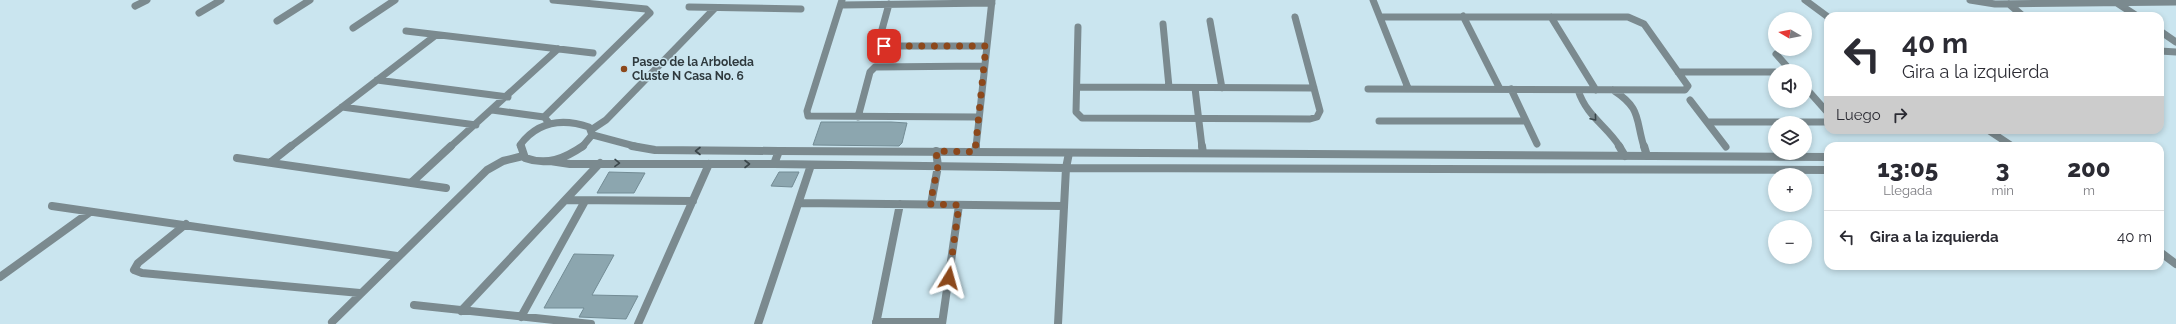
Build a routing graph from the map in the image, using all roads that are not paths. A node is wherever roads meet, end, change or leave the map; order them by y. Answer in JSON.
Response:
{"nodes":[{"id":1,"x":147,"y":0,"type":"edge"},
{"id":2,"x":221,"y":0,"type":"edge"},
{"id":3,"x":310,"y":0,"type":"edge"},
{"id":4,"x":395,"y":0,"type":"edge"},
{"id":5,"x":553,"y":0,"type":"edge"},
{"id":6,"x":1373,"y":0,"type":"edge"},
{"id":7,"x":1805,"y":0,"type":"edge"},
{"id":8,"x":1970,"y":0,"type":"edge"},
{"id":9,"x":842,"y":2,"type":"edge"},
{"id":10,"x":992,"y":2,"type":"edge"},
{"id":11,"x":2176,"y":2,"type":"edge"},
{"id":12,"x":2116,"y":3,"type":"junction"},
{"id":13,"x":889,"y":4,"type":"junction"},
{"id":14,"x":2010,"y":4,"type":"junction"},
{"id":15,"x":135,"y":6,"type":"dead end"},
{"id":16,"x":689,"y":7,"type":"dead end"},
{"id":17,"x":715,"y":8,"type":"junction"},
{"id":18,"x":801,"y":9,"type":"dead end"},
{"id":19,"x":2019,"y":12,"type":"edge"},
{"id":20,"x":2131,"y":12,"type":"edge"},
{"id":21,"x":199,"y":13,"type":"dead end"},
{"id":22,"x":1824,"y":14,"type":"edge"},
{"id":23,"x":1463,"y":16,"type":"junction"},
{"id":24,"x":1295,"y":17,"type":"dead end"},
{"id":25,"x":1380,"y":17,"type":"junction"},
{"id":26,"x":1551,"y":17,"type":"junction"},
{"id":27,"x":277,"y":21,"type":"dead end"},
{"id":28,"x":1210,"y":21,"type":"dead end"},
{"id":29,"x":1163,"y":24,"type":"dead end"},
{"id":30,"x":1078,"y":27,"type":"dead end"},
{"id":31,"x":353,"y":28,"type":"dead end"},
{"id":32,"x":406,"y":31,"type":"dead end"},
{"id":33,"x":2164,"y":34,"type":"edge"},
{"id":34,"x":436,"y":35,"type":"junction"},
{"id":35,"x":2176,"y":42,"type":"edge"},
{"id":36,"x":986,"y":46,"type":"junction"},
{"id":37,"x":558,"y":49,"type":"junction"},
{"id":38,"x":2164,"y":51,"type":"edge"},
{"id":39,"x":593,"y":52,"type":"dead end"},
{"id":40,"x":2176,"y":52,"type":"edge"},
{"id":41,"x":1778,"y":56,"type":"edge"},
{"id":42,"x":1785,"y":64,"type":"edge"},
{"id":43,"x":984,"y":66,"type":"junction"},
{"id":44,"x":1678,"y":72,"type":"junction"},
{"id":45,"x":1768,"y":72,"type":"edge"},
{"id":46,"x":377,"y":80,"type":"junction"},
{"id":47,"x":1169,"y":87,"type":"junction"},
{"id":48,"x":1077,"y":88,"type":"junction"},
{"id":49,"x":1195,"y":88,"type":"junction"},
{"id":50,"x":1222,"y":88,"type":"junction"},
{"id":51,"x":1314,"y":88,"type":"junction"},
{"id":52,"x":1408,"y":88,"type":"junction"},
{"id":53,"x":1368,"y":89,"type":"dead end"},
{"id":54,"x":1500,"y":89,"type":"junction"},
{"id":55,"x":1511,"y":89,"type":"junction"},
{"id":56,"x":1578,"y":90,"type":"junction"},
{"id":57,"x":1596,"y":90,"type":"junction"},
{"id":58,"x":1612,"y":90,"type":"junction"},
{"id":59,"x":1812,"y":95,"type":"edge"},
{"id":60,"x":508,"y":97,"type":"junction"},
{"id":61,"x":1690,"y":100,"type":"dead end"},
{"id":62,"x":342,"y":107,"type":"junction"},
{"id":63,"x":1824,"y":108,"type":"edge"},
{"id":64,"x":492,"y":110,"type":"junction"},
{"id":65,"x":544,"y":117,"type":"junction"},
{"id":66,"x":858,"y":117,"type":"junction"},
{"id":67,"x":978,"y":117,"type":"junction"},
{"id":68,"x":1199,"y":120,"type":"junction"},
{"id":69,"x":1379,"y":120,"type":"dead end"},
{"id":70,"x":1525,"y":121,"type":"junction"},
{"id":71,"x":1706,"y":122,"type":"junction"},
{"id":72,"x":1824,"y":122,"type":"edge"},
{"id":73,"x":476,"y":124,"type":"junction"},
{"id":74,"x":550,"y":124,"type":"junction"},
{"id":75,"x":592,"y":133,"type":"junction"},
{"id":76,"x":1994,"y":134,"type":"edge"},
{"id":77,"x":2006,"y":142,"type":"edge"},
{"id":78,"x":1537,"y":144,"type":"dead end"},
{"id":79,"x":1726,"y":147,"type":"dead end"},
{"id":80,"x":779,"y":151,"type":"junction"},
{"id":81,"x":936,"y":151,"type":"junction"},
{"id":82,"x":975,"y":152,"type":"junction"},
{"id":83,"x":1069,"y":153,"type":"junction"},
{"id":84,"x":1203,"y":153,"type":"junction"},
{"id":85,"x":523,"y":156,"type":"junction"},
{"id":86,"x":1624,"y":156,"type":"junction"},
{"id":87,"x":1647,"y":156,"type":"junction"},
{"id":88,"x":1824,"y":157,"type":"edge"},
{"id":89,"x":236,"y":158,"type":"dead end"},
{"id":90,"x":550,"y":161,"type":"junction"},
{"id":91,"x":271,"y":162,"type":"junction"},
{"id":92,"x":600,"y":162,"type":"junction"},
{"id":93,"x":709,"y":164,"type":"junction"},
{"id":94,"x":774,"y":164,"type":"junction"},
{"id":95,"x":811,"y":165,"type":"junction"},
{"id":96,"x":938,"y":166,"type":"junction"},
{"id":97,"x":1066,"y":168,"type":"junction"},
{"id":98,"x":1824,"y":170,"type":"edge"},
{"id":99,"x":412,"y":182,"type":"junction"},
{"id":100,"x":446,"y":188,"type":"dead end"},
{"id":101,"x":567,"y":200,"type":"junction"},
{"id":102,"x":586,"y":201,"type":"junction"},
{"id":103,"x":693,"y":201,"type":"junction"},
{"id":104,"x":800,"y":203,"type":"junction"},
{"id":105,"x":900,"y":204,"type":"junction"},
{"id":106,"x":930,"y":204,"type":"junction"},
{"id":107,"x":959,"y":205,"type":"junction"},
{"id":108,"x":52,"y":206,"type":"dead end"},
{"id":109,"x":1063,"y":206,"type":"junction"},
{"id":110,"x":90,"y":212,"type":"junction"},
{"id":111,"x":186,"y":224,"type":"junction"},
{"id":112,"x":2164,"y":255,"type":"edge"},
{"id":113,"x":397,"y":256,"type":"junction"},
{"id":114,"x":2176,"y":264,"type":"edge"},
{"id":115,"x":0,"y":277,"type":"edge"},
{"id":116,"x":360,"y":293,"type":"junction"},
{"id":117,"x":414,"y":305,"type":"dead end"},
{"id":118,"x":461,"y":311,"type":"junction"},
{"id":119,"x":521,"y":317,"type":"junction"},
{"id":120,"x":332,"y":322,"type":"dead end"},
{"id":121,"x":876,"y":323,"type":"edge"},
{"id":122,"x":942,"y":323,"type":"edge"},
{"id":123,"x":591,"y":324,"type":"edge"},
{"id":124,"x":638,"y":324,"type":"edge"},
{"id":125,"x":758,"y":324,"type":"edge"},
{"id":126,"x":1058,"y":324,"type":"edge"}],
"edges":[{"from":1,"to":15,"type":"street"},
{"from":2,"to":21,"type":"street"},
{"from":3,"to":27,"type":"street"},
{"from":4,"to":31,"type":"street"},
{"from":5,"to":65,"type":"street"},
{"from":6,"to":25,"type":"street"},
{"from":7,"to":22,"type":"street"},
{"from":8,"to":14,"type":"street"},
{"from":9,"to":13,"type":"street"},
{"from":9,"to":66,"type":"street"},
{"from":10,"to":13,"type":"street"},
{"from":10,"to":36,"type":"street"},
{"from":11,"to":12,"type":"street"},
{"from":12,"to":14,"type":"street"},
{"from":12,"to":20,"type":"street"},
{"from":13,"to":36,"type":"street"},
{"from":14,"to":19,"type":"street"},
{"from":16,"to":17,"type":"street"},
{"from":17,"to":18,"type":"street"},
{"from":17,"to":75,"type":"street"},
{"from":23,"to":25,"type":"street"},
{"from":23,"to":26,"type":"street"},
{"from":23,"to":54,"type":"street"},
{"from":24,"to":51,"type":"street"},
{"from":25,"to":52,"type":"street"},
{"from":26,"to":44,"type":"street"},
{"from":26,"to":57,"type":"street"},
{"from":28,"to":50,"type":"street"},
{"from":29,"to":47,"type":"street"},
{"from":30,"to":48,"type":"street"},
{"from":32,"to":34,"type":"street"},
{"from":33,"to":35,"type":"street"},
{"from":34,"to":37,"type":"street"},
{"from":34,"to":46,"type":"street"},
{"from":36,"to":43,"type":"street"},
{"from":37,"to":39,"type":"street"},
{"from":37,"to":60,"type":"street"},
{"from":38,"to":40,"type":"street"},
{"from":41,"to":42,"type":"street"},
{"from":43,"to":66,"type":"street"},
{"from":43,"to":67,"type":"street"},
{"from":44,"to":45,"type":"street"},
{"from":44,"to":58,"type":"street"},
{"from":46,"to":60,"type":"street"},
{"from":46,"to":62,"type":"street"},
{"from":47,"to":48,"type":"street"},
{"from":47,"to":49,"type":"street"},
{"from":48,"to":68,"type":"street"},
{"from":49,"to":50,"type":"street"},
{"from":49,"to":68,"type":"street"},
{"from":50,"to":51,"type":"street"},
{"from":51,"to":68,"type":"street"},
{"from":52,"to":53,"type":"street"},
{"from":52,"to":54,"type":"street"},
{"from":54,"to":55,"type":"street"},
{"from":55,"to":56,"type":"street"},
{"from":55,"to":70,"type":"street"},
{"from":56,"to":57,"type":"street"},
{"from":56,"to":86,"type":"street","one_way":true},
{"from":57,"to":58,"type":"street"},
{"from":58,"to":87,"type":"street"},
{"from":59,"to":63,"type":"street"},
{"from":60,"to":64,"type":"street"},
{"from":61,"to":71,"type":"street"},
{"from":62,"to":73,"type":"street"},
{"from":62,"to":91,"type":"street"},
{"from":64,"to":65,"type":"street"},
{"from":64,"to":73,"type":"street"},
{"from":65,"to":74,"type":"street"},
{"from":66,"to":67,"type":"street"},
{"from":67,"to":82,"type":"street"},
{"from":68,"to":84,"type":"street"},
{"from":69,"to":70,"type":"street"},
{"from":70,"to":78,"type":"street"},
{"from":71,"to":72,"type":"street"},
{"from":71,"to":79,"type":"street"},
{"from":73,"to":99,"type":"street"},
{"from":74,"to":75,"type":"street"},
{"from":74,"to":85,"type":"street"},
{"from":80,"to":75,"type":"street","one_way":true},
{"from":75,"to":90,"type":"street"},
{"from":76,"to":77,"type":"street"},
{"from":80,"to":81,"type":"street"},
{"from":80,"to":94,"type":"street"},
{"from":81,"to":82,"type":"street"},
{"from":81,"to":96,"type":"street"},
{"from":82,"to":83,"type":"street"},
{"from":83,"to":84,"type":"street"},
{"from":83,"to":97,"type":"street"},
{"from":84,"to":86,"type":"street"},
{"from":85,"to":90,"type":"street"},
{"from":85,"to":113,"type":"street"},
{"from":86,"to":87,"type":"street"},
{"from":87,"to":88,"type":"street"},
{"from":89,"to":91,"type":"street"},
{"from":90,"to":92,"type":"street"},
{"from":91,"to":99,"type":"street"},
{"from":92,"to":93,"type":"street","one_way":true},
{"from":92,"to":101,"type":"street"},
{"from":93,"to":94,"type":"street","one_way":true},
{"from":93,"to":103,"type":"street"},
{"from":94,"to":95,"type":"street"},
{"from":95,"to":96,"type":"street"},
{"from":95,"to":104,"type":"street"},
{"from":96,"to":97,"type":"street"},
{"from":96,"to":106,"type":"street"},
{"from":97,"to":98,"type":"street"},
{"from":97,"to":109,"type":"street"},
{"from":99,"to":100,"type":"street"},
{"from":101,"to":102,"type":"street"},
{"from":101,"to":118,"type":"street"},
{"from":102,"to":103,"type":"street"},
{"from":102,"to":119,"type":"street"},
{"from":103,"to":124,"type":"street"},
{"from":104,"to":105,"type":"street"},
{"from":104,"to":125,"type":"street"},
{"from":105,"to":106,"type":"street"},
{"from":105,"to":121,"type":"street"},
{"from":106,"to":107,"type":"street"},
{"from":107,"to":109,"type":"street"},
{"from":107,"to":122,"type":"street"},
{"from":108,"to":110,"type":"street"},
{"from":109,"to":126,"type":"street"},
{"from":110,"to":111,"type":"street"},
{"from":110,"to":115,"type":"street"},
{"from":111,"to":113,"type":"street"},
{"from":111,"to":116,"type":"street"},
{"from":112,"to":114,"type":"street"},
{"from":113,"to":116,"type":"street"},
{"from":116,"to":120,"type":"street"},
{"from":117,"to":118,"type":"street"},
{"from":118,"to":119,"type":"street"},
{"from":119,"to":123,"type":"street"},
{"from":121,"to":122,"type":"street"}]}
